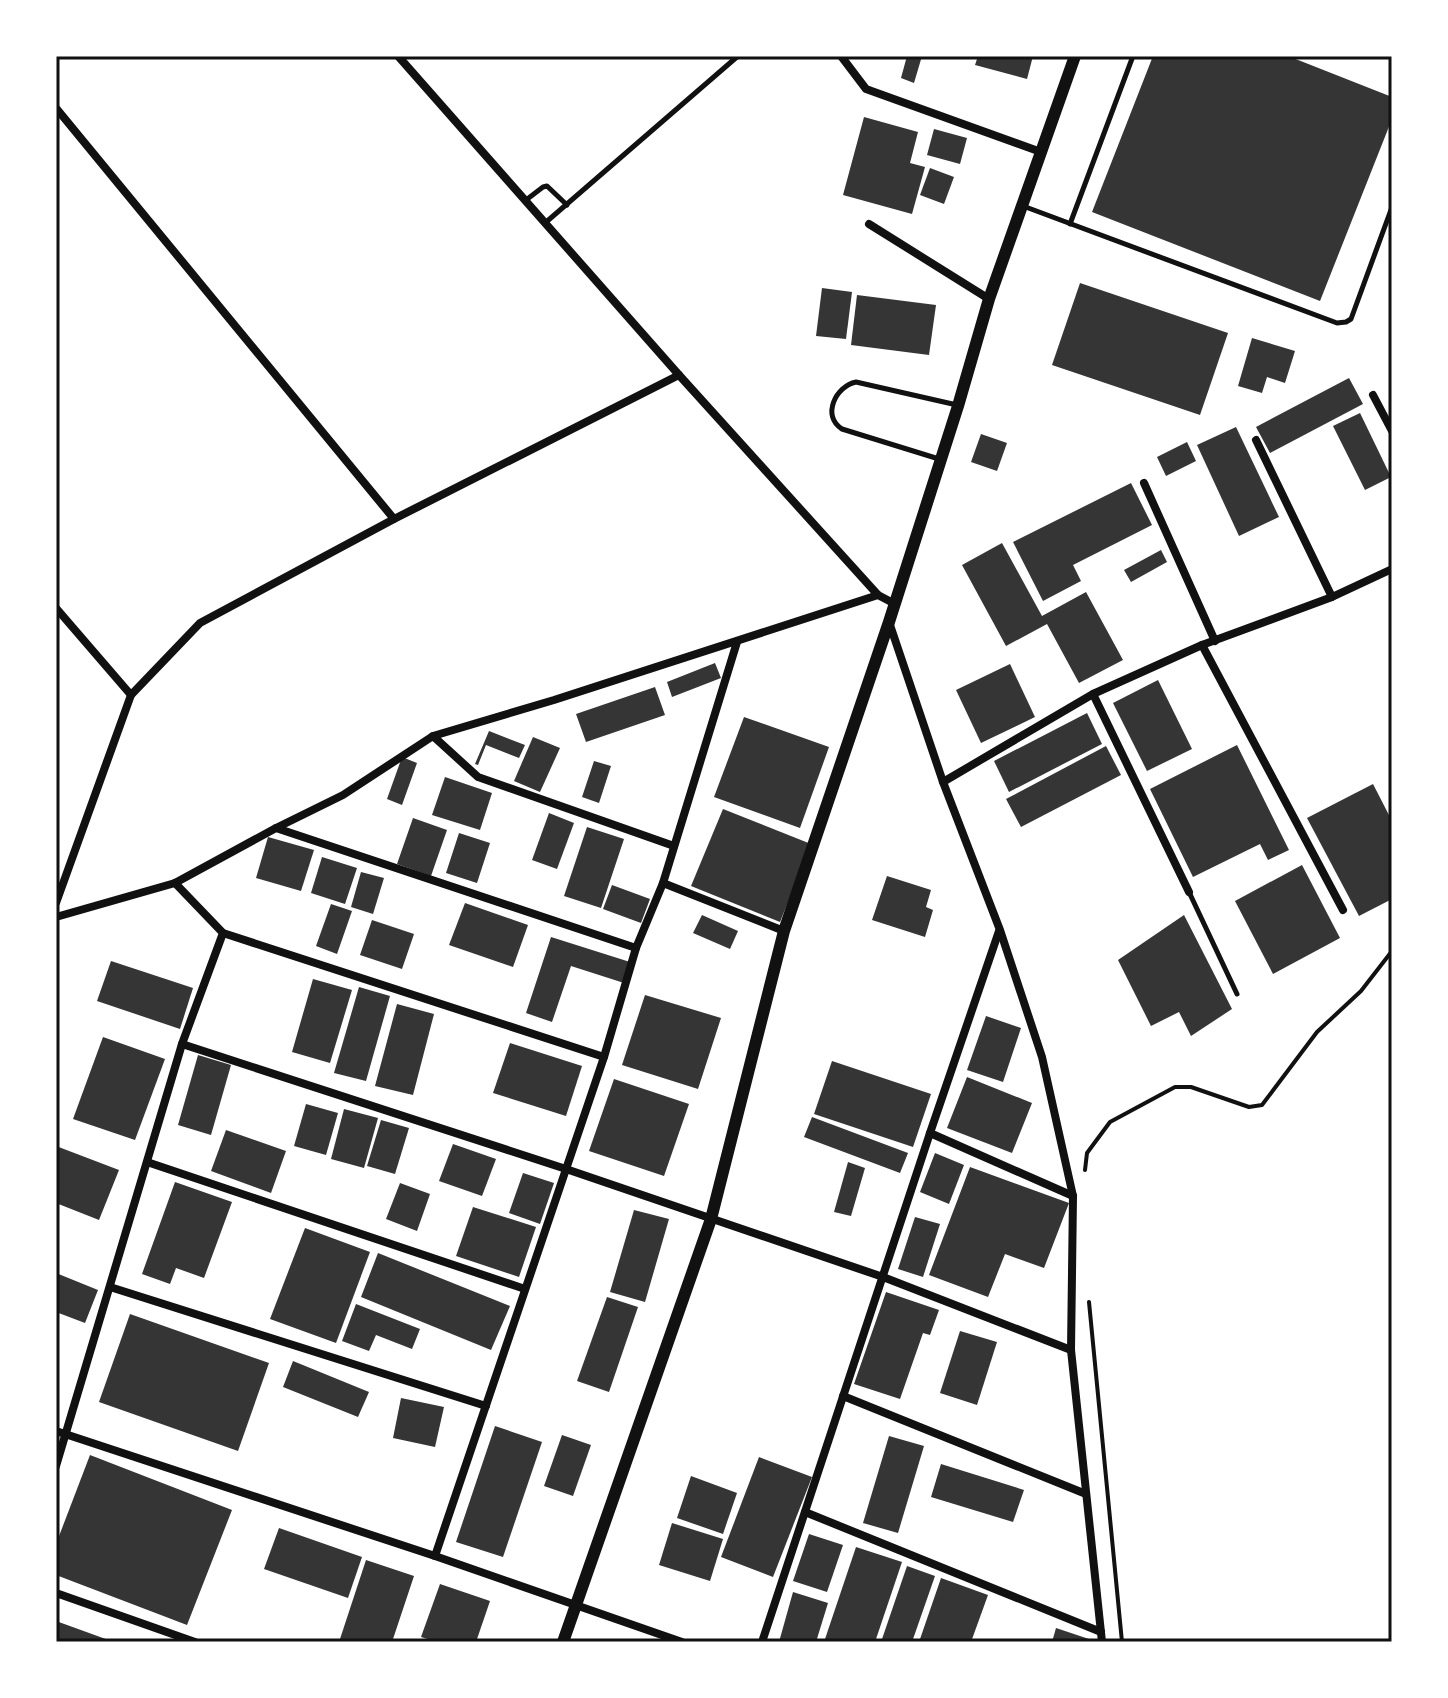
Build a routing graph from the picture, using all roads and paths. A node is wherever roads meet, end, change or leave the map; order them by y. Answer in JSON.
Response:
{"nodes":[{"id":1,"x":398,"y":56,"type":"edge"},
{"id":2,"x":738,"y":56,"type":"edge"},
{"id":3,"x":841,"y":56,"type":"edge"},
{"id":4,"x":1075,"y":56,"type":"edge"},
{"id":5,"x":1133,"y":56,"type":"edge"},
{"id":6,"x":56,"y":108,"type":"edge"},
{"id":7,"x":1041,"y":152,"type":"junction"},
{"id":8,"x":525,"y":201,"type":"junction"},
{"id":9,"x":567,"y":205,"type":"junction"},
{"id":10,"x":1022,"y":206,"type":"junction"},
{"id":11,"x":1392,"y":207,"type":"edge"},
{"id":12,"x":545,"y":223,"type":"junction"},
{"id":13,"x":869,"y":224,"type":"dead end"},
{"id":14,"x":1070,"y":224,"type":"junction"},
{"id":15,"x":989,"y":299,"type":"junction"},
{"id":16,"x":679,"y":375,"type":"junction"},
{"id":17,"x":1373,"y":395,"type":"dead end"},
{"id":18,"x":958,"y":406,"type":"junction"},
{"id":19,"x":1392,"y":431,"type":"edge"},
{"id":20,"x":1256,"y":440,"type":"dead end"},
{"id":21,"x":941,"y":460,"type":"junction"},
{"id":22,"x":1144,"y":483,"type":"dead end"},
{"id":23,"x":394,"y":519,"type":"junction"},
{"id":24,"x":1392,"y":569,"type":"edge"},
{"id":25,"x":878,"y":595,"type":"junction"},
{"id":26,"x":1332,"y":597,"type":"junction"},
{"id":27,"x":895,"y":604,"type":"junction"},
{"id":28,"x":56,"y":608,"type":"edge"},
{"id":29,"x":889,"y":622,"type":"junction"},
{"id":30,"x":1215,"y":641,"type":"junction"},
{"id":31,"x":737,"y":642,"type":"junction"},
{"id":32,"x":1202,"y":645,"type":"junction"},
{"id":33,"x":1093,"y":694,"type":"junction"},
{"id":34,"x":131,"y":695,"type":"junction"},
{"id":35,"x":433,"y":736,"type":"junction"},
{"id":36,"x":943,"y":782,"type":"junction"},
{"id":37,"x":276,"y":828,"type":"junction"},
{"id":38,"x":674,"y":846,"type":"junction"},
{"id":39,"x":175,"y":883,"type":"junction"},
{"id":40,"x":663,"y":883,"type":"junction"},
{"id":41,"x":1189,"y":892,"type":"joint"},
{"id":42,"x":56,"y":903,"type":"edge"},
{"id":43,"x":1343,"y":910,"type":"dead end"},
{"id":44,"x":56,"y":917,"type":"edge"},
{"id":45,"x":1000,"y":930,"type":"junction"},
{"id":46,"x":784,"y":931,"type":"junction"},
{"id":47,"x":223,"y":933,"type":"junction"},
{"id":48,"x":636,"y":948,"type":"junction"},
{"id":49,"x":1392,"y":951,"type":"edge"},
{"id":50,"x":1237,"y":994,"type":"dead end"},
{"id":51,"x":182,"y":1044,"type":"junction"},
{"id":52,"x":604,"y":1057,"type":"junction"},
{"id":53,"x":930,"y":1133,"type":"junction"},
{"id":54,"x":147,"y":1162,"type":"junction"},
{"id":55,"x":566,"y":1169,"type":"junction"},
{"id":56,"x":1083,"y":1179,"type":"dead end"},
{"id":57,"x":1073,"y":1196,"type":"junction"},
{"id":58,"x":711,"y":1219,"type":"junction"},
{"id":59,"x":883,"y":1277,"type":"junction"},
{"id":60,"x":110,"y":1287,"type":"junction"},
{"id":61,"x":525,"y":1289,"type":"junction"},
{"id":62,"x":1089,"y":1298,"type":"dead end"},
{"id":63,"x":1071,"y":1350,"type":"junction"},
{"id":64,"x":843,"y":1396,"type":"junction"},
{"id":65,"x":486,"y":1406,"type":"junction"},
{"id":66,"x":56,"y":1431,"type":"edge"},
{"id":67,"x":67,"y":1434,"type":"junction"},
{"id":68,"x":56,"y":1466,"type":"edge"},
{"id":69,"x":1086,"y":1494,"type":"junction"},
{"id":70,"x":805,"y":1512,"type":"junction"},
{"id":71,"x":435,"y":1556,"type":"junction"},
{"id":72,"x":56,"y":1593,"type":"edge"},
{"id":73,"x":575,"y":1605,"type":"junction"},
{"id":74,"x":1102,"y":1637,"type":"edge"},
{"id":75,"x":195,"y":1642,"type":"edge"},
{"id":76,"x":563,"y":1642,"type":"edge"},
{"id":77,"x":682,"y":1642,"type":"edge"},
{"id":78,"x":762,"y":1642,"type":"edge"},
{"id":79,"x":1122,"y":1642,"type":"edge"}],
"edges":[{"from":1,"to":8,"type":"street"},
{"from":2,"to":9,"type":"lane"},
{"from":3,"to":7,"type":"street"},
{"from":4,"to":7,"type":"street"},
{"from":5,"to":14,"type":"lane"},
{"from":6,"to":23,"type":"street"},
{"from":7,"to":10,"type":"street"},
{"from":8,"to":9,"type":"lane"},
{"from":8,"to":12,"type":"street"},
{"from":9,"to":12,"type":"lane"},
{"from":10,"to":14,"type":"lane"},
{"from":10,"to":15,"type":"street"},
{"from":11,"to":14,"type":"lane"},
{"from":12,"to":16,"type":"street"},
{"from":13,"to":15,"type":"street"},
{"from":15,"to":18,"type":"street"},
{"from":16,"to":23,"type":"street"},
{"from":16,"to":25,"type":"street"},
{"from":17,"to":19,"type":"street"},
{"from":18,"to":21,"type":"street"},
{"from":18,"to":21,"type":"lane"},
{"from":20,"to":26,"type":"street"},
{"from":21,"to":27,"type":"street"},
{"from":22,"to":30,"type":"street"},
{"from":23,"to":34,"type":"street"},
{"from":24,"to":26,"type":"street"},
{"from":25,"to":27,"type":"street"},
{"from":25,"to":31,"type":"street"},
{"from":26,"to":30,"type":"street"},
{"from":27,"to":29,"type":"street"},
{"from":28,"to":34,"type":"street"},
{"from":29,"to":36,"type":"street"},
{"from":29,"to":46,"type":"street"},
{"from":30,"to":32,"type":"street"},
{"from":31,"to":35,"type":"street"},
{"from":31,"to":38,"type":"street"},
{"from":32,"to":33,"type":"street"},
{"from":32,"to":43,"type":"street"},
{"from":33,"to":36,"type":"street"},
{"from":33,"to":41,"type":"street"},
{"from":34,"to":42,"type":"street"},
{"from":35,"to":37,"type":"street"},
{"from":35,"to":38,"type":"street"},
{"from":36,"to":45,"type":"street"},
{"from":37,"to":39,"type":"street"},
{"from":37,"to":48,"type":"street"},
{"from":38,"to":40,"type":"street"},
{"from":39,"to":44,"type":"street"},
{"from":39,"to":47,"type":"street"},
{"from":40,"to":46,"type":"street"},
{"from":40,"to":48,"type":"street"},
{"from":41,"to":50,"type":"lane"},
{"from":45,"to":53,"type":"street"},
{"from":45,"to":57,"type":"street"},
{"from":46,"to":58,"type":"street"},
{"from":47,"to":51,"type":"street"},
{"from":47,"to":52,"type":"street"},
{"from":48,"to":52,"type":"street"},
{"from":49,"to":56,"type":"path"},
{"from":51,"to":54,"type":"street"},
{"from":51,"to":55,"type":"street"},
{"from":52,"to":55,"type":"street"},
{"from":53,"to":57,"type":"street"},
{"from":53,"to":59,"type":"street"},
{"from":54,"to":60,"type":"street"},
{"from":54,"to":61,"type":"street"},
{"from":55,"to":58,"type":"street"},
{"from":55,"to":61,"type":"street"},
{"from":57,"to":63,"type":"street"},
{"from":58,"to":59,"type":"street"},
{"from":58,"to":73,"type":"street"},
{"from":59,"to":63,"type":"street"},
{"from":59,"to":64,"type":"street"},
{"from":60,"to":65,"type":"street"},
{"from":60,"to":67,"type":"street"},
{"from":61,"to":65,"type":"street"},
{"from":62,"to":79,"type":"path"},
{"from":63,"to":69,"type":"street"},
{"from":64,"to":69,"type":"street"},
{"from":64,"to":70,"type":"street"},
{"from":65,"to":71,"type":"street"},
{"from":66,"to":67,"type":"street"},
{"from":67,"to":68,"type":"street"},
{"from":67,"to":71,"type":"street"},
{"from":69,"to":74,"type":"street"},
{"from":70,"to":74,"type":"street"},
{"from":70,"to":78,"type":"street"},
{"from":71,"to":73,"type":"street"},
{"from":72,"to":75,"type":"street"},
{"from":73,"to":76,"type":"street"},
{"from":73,"to":77,"type":"street"}]}
